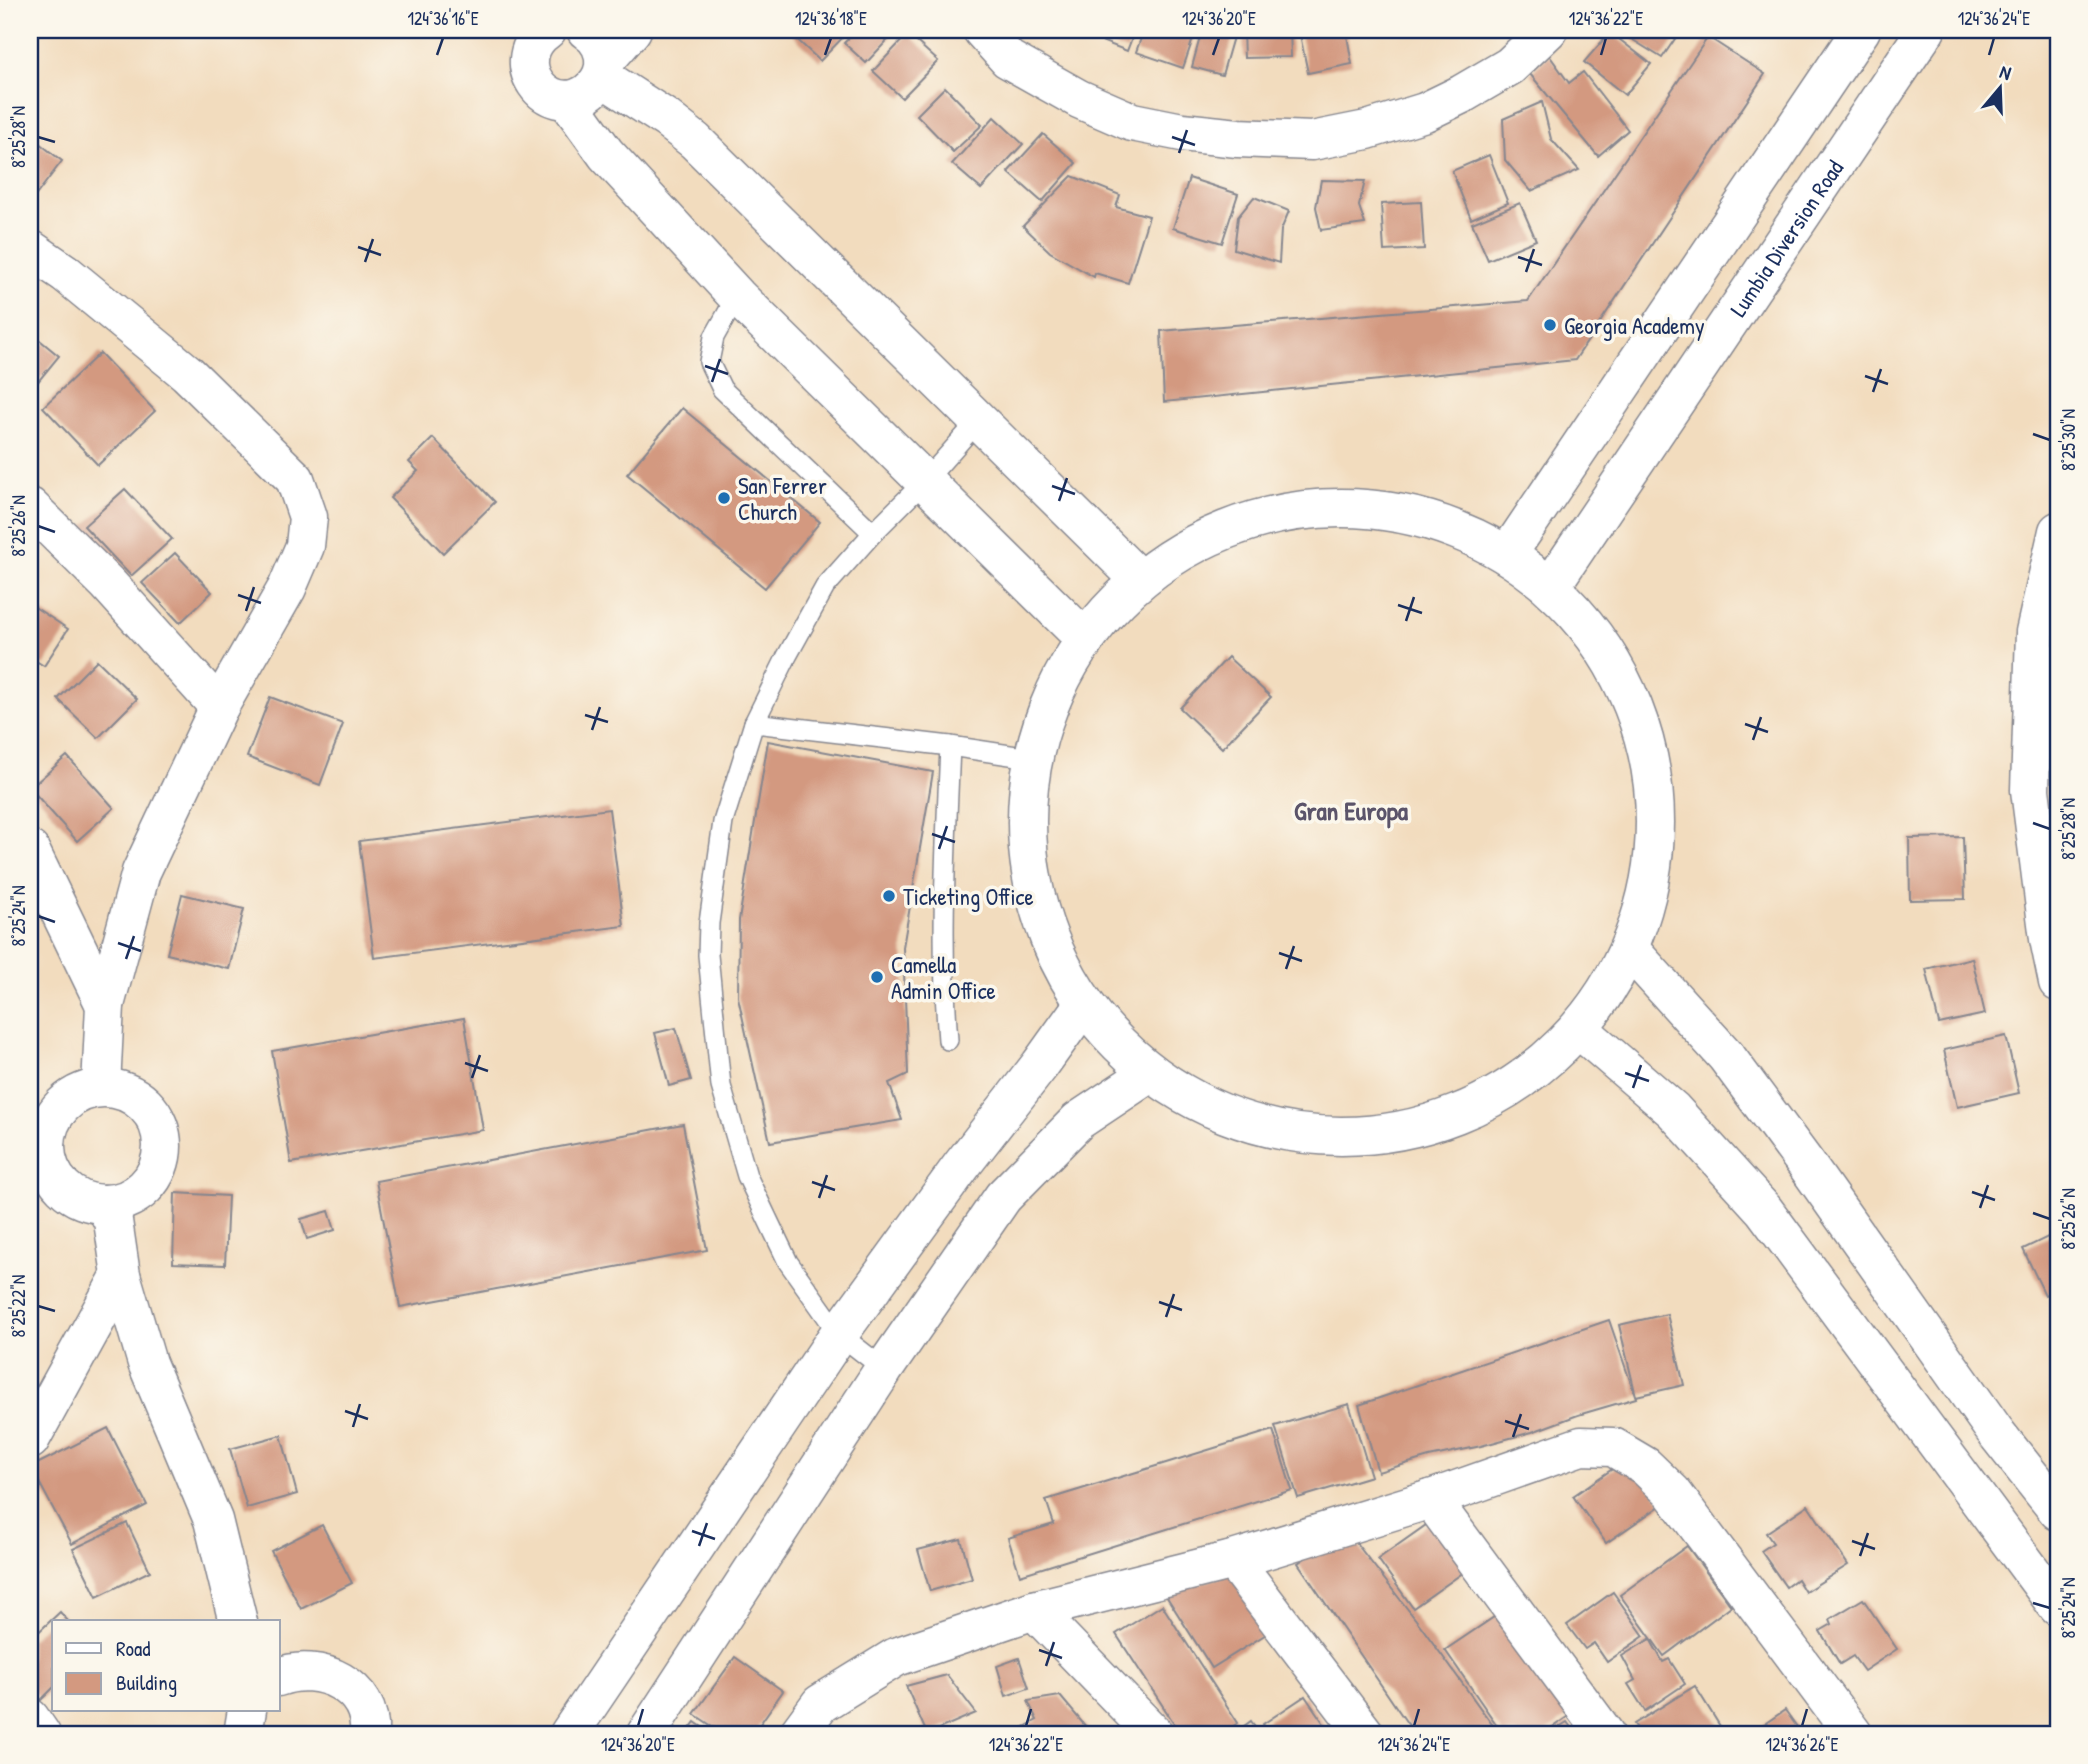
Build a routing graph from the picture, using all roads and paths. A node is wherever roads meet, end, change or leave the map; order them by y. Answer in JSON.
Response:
{"nodes":[{"id":1,"x":632,"y":30,"type":"edge"},
{"id":2,"x":982,"y":30,"type":"edge"},
{"id":3,"x":1548,"y":30,"type":"edge"},
{"id":4,"x":1861,"y":30,"type":"edge"},
{"id":5,"x":1926,"y":30,"type":"edge"},
{"id":6,"x":539,"y":32,"type":"edge"},
{"id":7,"x":598,"y":56,"type":"edge"},
{"id":8,"x":567,"y":100,"type":"junction"},
{"id":9,"x":30,"y":249,"type":"edge"},
{"id":10,"x":737,"y":296,"type":"junction"},
{"id":11,"x":978,"y":421,"type":"junction"},
{"id":12,"x":925,"y":481,"type":"junction"},
{"id":13,"x":30,"y":507,"type":"edge"},
{"id":14,"x":2058,"y":531,"type":"edge"},
{"id":15,"x":873,"y":533,"type":"junction"},
{"id":16,"x":1507,"y":555,"type":"junction"},
{"id":17,"x":1139,"y":579,"type":"junction"},
{"id":18,"x":1550,"y":586,"type":"junction"},
{"id":19,"x":1084,"y":638,"type":"junction"},
{"id":20,"x":219,"y":707,"type":"junction"},
{"id":21,"x":754,"y":723,"type":"junction"},
{"id":22,"x":950,"y":746,"type":"junction"},
{"id":23,"x":1030,"y":758,"type":"junction"},
{"id":24,"x":30,"y":849,"type":"edge"},
{"id":25,"x":1631,"y":951,"type":"junction"},
{"id":26,"x":2058,"y":982,"type":"edge"},
{"id":27,"x":105,"y":1004,"type":"junction"},
{"id":28,"x":1083,"y":1004,"type":"junction"},
{"id":29,"x":1580,"y":1030,"type":"junction"},
{"id":30,"x":948,"y":1040,"type":"dead end"},
{"id":31,"x":1150,"y":1073,"type":"junction"},
{"id":32,"x":101,"y":1087,"type":"junction"},
{"id":33,"x":37,"y":1145,"type":"edge"},
{"id":34,"x":104,"y":1204,"type":"junction"},
{"id":35,"x":121,"y":1275,"type":"junction"},
{"id":36,"x":839,"y":1334,"type":"junction"},
{"id":37,"x":884,"y":1369,"type":"junction"},
{"id":38,"x":30,"y":1440,"type":"edge"},
{"id":39,"x":1431,"y":1499,"type":"junction"},
{"id":40,"x":2058,"y":1511,"type":"edge"},
{"id":41,"x":1233,"y":1560,"type":"junction"},
{"id":42,"x":2058,"y":1607,"type":"edge"},
{"id":43,"x":1034,"y":1610,"type":"junction"},
{"id":44,"x":238,"y":1620,"type":"edge"},
{"id":45,"x":280,"y":1677,"type":"edge"},
{"id":46,"x":247,"y":1712,"type":"edge"},
{"id":47,"x":30,"y":1718,"type":"edge"},
{"id":48,"x":41,"y":1734,"type":"edge"},
{"id":49,"x":243,"y":1734,"type":"edge"},
{"id":50,"x":369,"y":1734,"type":"edge"},
{"id":51,"x":569,"y":1734,"type":"edge"},
{"id":52,"x":646,"y":1734,"type":"edge"},
{"id":53,"x":798,"y":1734,"type":"edge"},
{"id":54,"x":1152,"y":1734,"type":"edge"},
{"id":55,"x":1365,"y":1734,"type":"edge"},
{"id":56,"x":1605,"y":1734,"type":"edge"},
{"id":57,"x":1853,"y":1734,"type":"edge"}],
"edges":[{"from":1,"to":7,"type":"street"},
{"from":2,"to":3,"type":"street"},
{"from":4,"to":16,"type":"street"},
{"from":5,"to":18,"type":"street","name":"Lumbia Diversion Road"},
{"from":6,"to":8,"type":"street"},
{"from":7,"to":8,"type":"street"},
{"from":7,"to":11,"type":"street"},
{"from":8,"to":10,"type":"street"},
{"from":9,"to":20,"type":"street"},
{"from":10,"to":12,"type":"street"},
{"from":10,"to":15,"type":"lane"},
{"from":11,"to":12,"type":"lane"},
{"from":11,"to":17,"type":"street"},
{"from":12,"to":15,"type":"lane"},
{"from":12,"to":19,"type":"street"},
{"from":13,"to":20,"type":"street"},
{"from":14,"to":26,"type":"street"},
{"from":15,"to":21,"type":"lane"},
{"from":16,"to":17,"type":"street"},
{"from":16,"to":18,"type":"street"},
{"from":17,"to":19,"type":"street"},
{"from":18,"to":25,"type":"street"},
{"from":19,"to":23,"type":"street"},
{"from":20,"to":27,"type":"street"},
{"from":21,"to":22,"type":"lane"},
{"from":21,"to":36,"type":"lane"},
{"from":22,"to":23,"type":"lane"},
{"from":22,"to":30,"type":"lane"},
{"from":23,"to":28,"type":"street"},
{"from":24,"to":27,"type":"street"},
{"from":25,"to":29,"type":"street"},
{"from":25,"to":40,"type":"street"},
{"from":27,"to":32,"type":"street"},
{"from":28,"to":31,"type":"street"},
{"from":28,"to":36,"type":"street"},
{"from":29,"to":31,"type":"street"},
{"from":29,"to":42,"type":"street"},
{"from":31,"to":37,"type":"street"},
{"from":32,"to":33,"type":"street"},
{"from":32,"to":34,"type":"street"},
{"from":33,"to":34,"type":"street"},
{"from":34,"to":35,"type":"street"},
{"from":35,"to":38,"type":"street"},
{"from":35,"to":44,"type":"street"},
{"from":36,"to":37,"type":"lane"},
{"from":36,"to":51,"type":"street"},
{"from":37,"to":52,"type":"street"},
{"from":39,"to":41,"type":"street"},
{"from":39,"to":56,"type":"street"},
{"from":39,"to":57,"type":"street"},
{"from":41,"to":43,"type":"street"},
{"from":41,"to":55,"type":"street"},
{"from":43,"to":53,"type":"street"},
{"from":43,"to":54,"type":"street"},
{"from":45,"to":50,"type":"street"},
{"from":46,"to":49,"type":"street"},
{"from":47,"to":48,"type":"street"}]}
